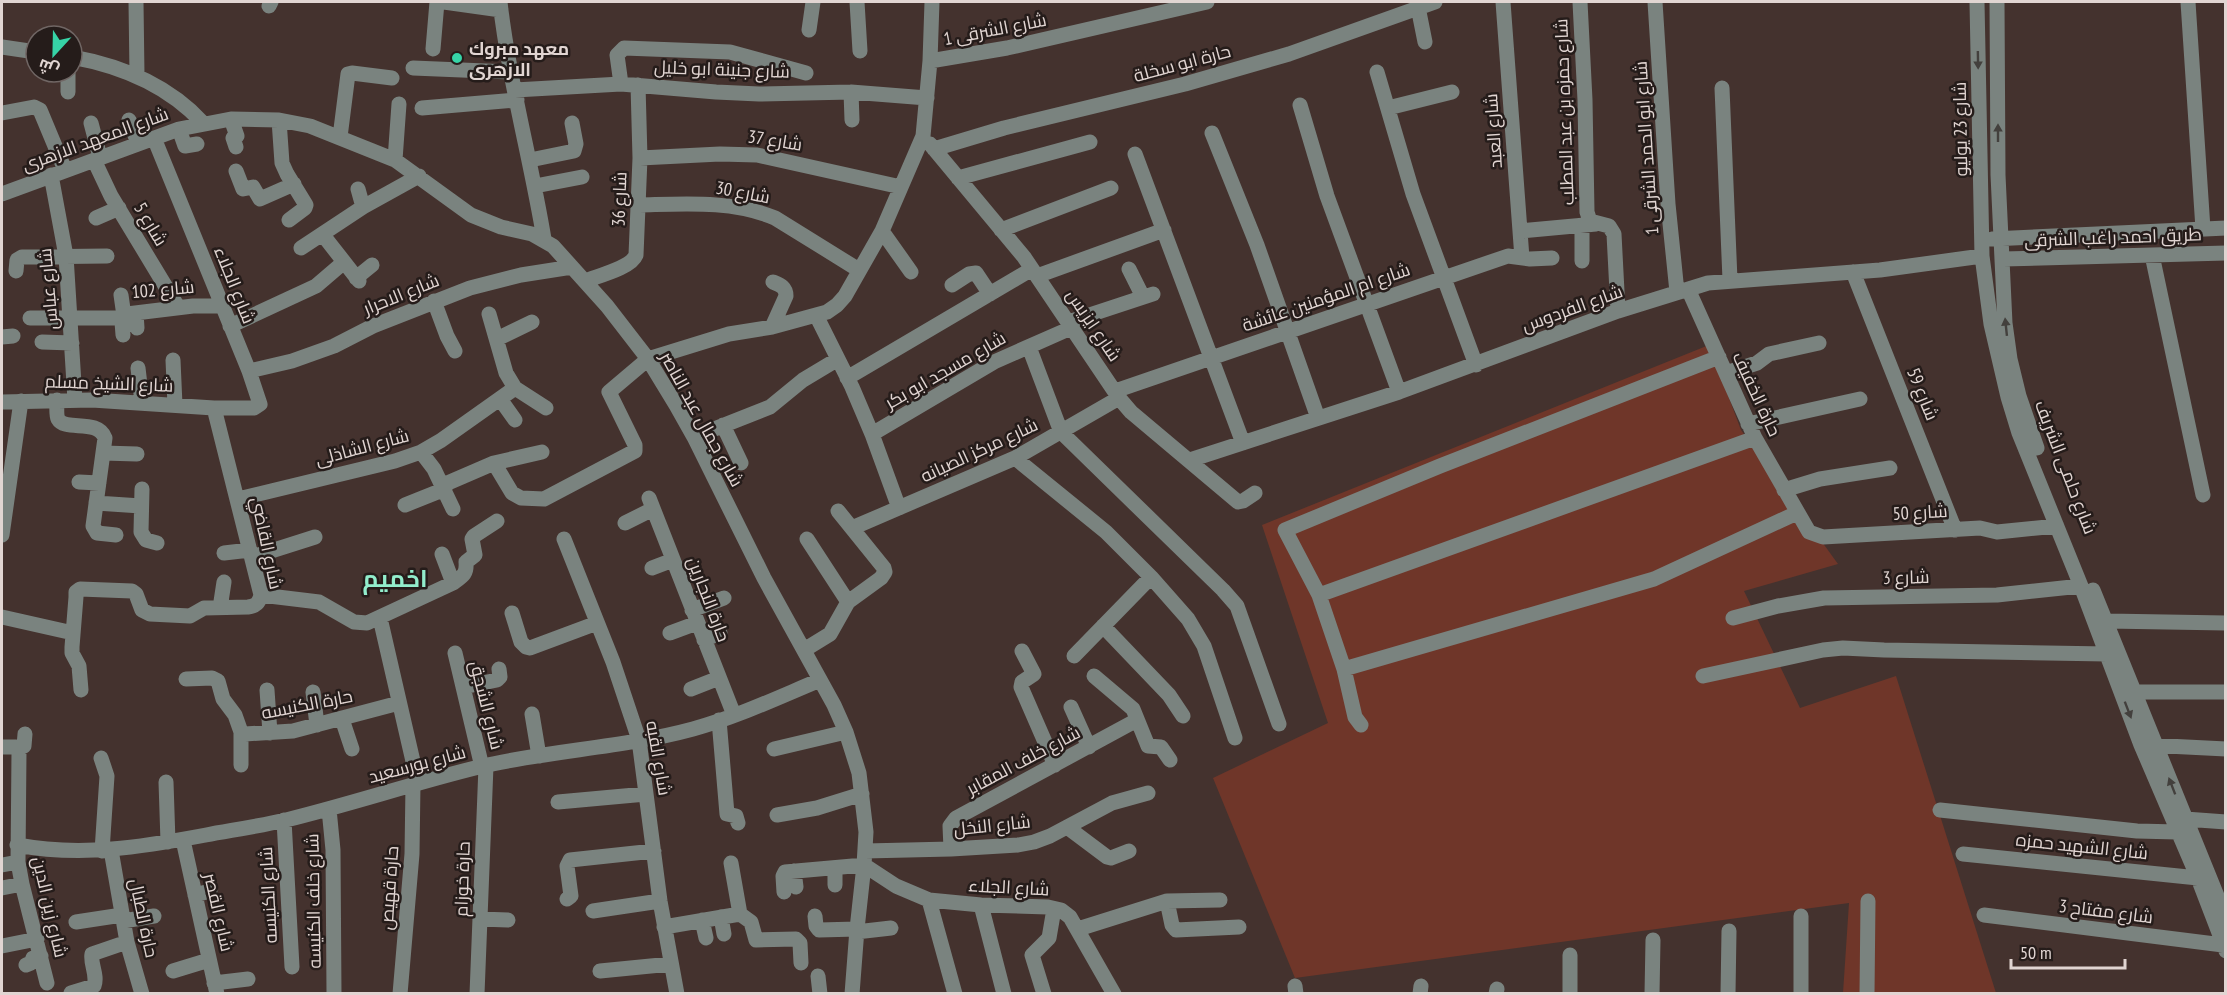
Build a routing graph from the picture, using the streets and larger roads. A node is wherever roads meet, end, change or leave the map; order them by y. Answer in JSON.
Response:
{"nodes":[{"id":1,"x":136,"y":2,"type":"edge"},
{"id":2,"x":437,"y":2,"type":"edge"},
{"id":3,"x":444,"y":2,"type":"edge"},
{"id":4,"x":813,"y":2,"type":"edge"},
{"id":5,"x":857,"y":2,"type":"edge"},
{"id":6,"x":932,"y":2,"type":"edge"},
{"id":7,"x":1207,"y":2,"type":"edge"},
{"id":8,"x":1435,"y":2,"type":"edge"},
{"id":9,"x":1503,"y":2,"type":"edge"},
{"id":10,"x":1580,"y":2,"type":"edge"},
{"id":11,"x":1655,"y":2,"type":"edge"},
{"id":12,"x":1977,"y":2,"type":"edge"},
{"id":13,"x":1997,"y":2,"type":"edge"},
{"id":14,"x":2188,"y":2,"type":"edge"},
{"id":15,"x":500,"y":6,"type":"edge"},
{"id":16,"x":1418,"y":7,"type":"junction"},
{"id":17,"x":809,"y":30,"type":"dead end"},
{"id":18,"x":1425,"y":42,"type":"dead end"},
{"id":19,"x":2,"y":47,"type":"edge"},
{"id":20,"x":434,"y":49,"type":"dead end"},
{"id":21,"x":24,"y":50,"type":"edge"},
{"id":22,"x":860,"y":51,"type":"dead end"},
{"id":23,"x":84,"y":60,"type":"edge"},
{"id":24,"x":930,"y":61,"type":"junction"},
{"id":25,"x":413,"y":68,"type":"dead end"},
{"id":26,"x":511,"y":72,"type":"junction"},
{"id":27,"x":1377,"y":72,"type":"dead end"},
{"id":28,"x":806,"y":73,"type":"dead end"},
{"id":29,"x":138,"y":75,"type":"junction"},
{"id":30,"x":392,"y":78,"type":"dead end"},
{"id":31,"x":68,"y":84,"type":"edge"},
{"id":32,"x":621,"y":84,"type":"junction"},
{"id":33,"x":638,"y":85,"type":"junction"},
{"id":34,"x":1722,"y":88,"type":"dead end"},
{"id":35,"x":68,"y":92,"type":"dead end"},
{"id":36,"x":851,"y":92,"type":"junction"},
{"id":37,"x":1452,"y":92,"type":"dead end"},
{"id":38,"x":516,"y":95,"type":"junction"},
{"id":39,"x":927,"y":98,"type":"junction"},
{"id":40,"x":399,"y":104,"type":"dead end"},
{"id":41,"x":1300,"y":105,"type":"dead end"},
{"id":42,"x":422,"y":108,"type":"dead end"},
{"id":43,"x":1388,"y":108,"type":"junction"},
{"id":44,"x":2,"y":112,"type":"edge"},
{"id":45,"x":231,"y":119,"type":"junction"},
{"id":46,"x":129,"y":120,"type":"dead end"},
{"id":47,"x":279,"y":120,"type":"junction"},
{"id":48,"x":852,"y":120,"type":"dead end"},
{"id":49,"x":91,"y":123,"type":"dead end"},
{"id":50,"x":204,"y":123,"type":"junction"},
{"id":51,"x":572,"y":123,"type":"dead end"},
{"id":52,"x":179,"y":129,"type":"junction"},
{"id":53,"x":1212,"y":133,"type":"dead end"},
{"id":54,"x":340,"y":136,"type":"junction"},
{"id":55,"x":923,"y":136,"type":"junction"},
{"id":56,"x":154,"y":138,"type":"junction"},
{"id":57,"x":1090,"y":142,"type":"dead end"},
{"id":58,"x":138,"y":143,"type":"junction"},
{"id":59,"x":197,"y":144,"type":"dead end"},
{"id":60,"x":236,"y":147,"type":"dead end"},
{"id":61,"x":934,"y":149,"type":"junction"},
{"id":62,"x":1136,"y":154,"type":"dead end"},
{"id":63,"x":640,"y":158,"type":"junction"},
{"id":64,"x":97,"y":159,"type":"junction"},
{"id":65,"x":394,"y":160,"type":"junction"},
{"id":66,"x":530,"y":160,"type":"junction"},
{"id":67,"x":236,"y":171,"type":"dead end"},
{"id":68,"x":58,"y":173,"type":"junction"},
{"id":69,"x":419,"y":176,"type":"junction"},
{"id":70,"x":582,"y":177,"type":"dead end"},
{"id":71,"x":958,"y":178,"type":"junction"},
{"id":72,"x":294,"y":184,"type":"junction"},
{"id":73,"x":535,"y":186,"type":"junction"},
{"id":74,"x":902,"y":187,"type":"junction"},
{"id":75,"x":1111,"y":188,"type":"dead end"},
{"id":76,"x":358,"y":189,"type":"dead end"},
{"id":77,"x":2,"y":194,"type":"edge"},
{"id":78,"x":639,"y":205,"type":"junction"},
{"id":79,"x":363,"y":207,"type":"junction"},
{"id":80,"x":119,"y":208,"type":"junction"},
{"id":81,"x":96,"y":218,"type":"dead end"},
{"id":82,"x":288,"y":220,"type":"dead end"},
{"id":83,"x":1589,"y":224,"type":"junction"},
{"id":84,"x":2226,"y":228,"type":"edge"},
{"id":85,"x":2203,"y":229,"type":"junction"},
{"id":86,"x":1001,"y":230,"type":"junction"},
{"id":87,"x":1164,"y":230,"type":"junction"},
{"id":88,"x":882,"y":231,"type":"junction"},
{"id":89,"x":1520,"y":231,"type":"junction"},
{"id":90,"x":323,"y":234,"type":"junction"},
{"id":91,"x":544,"y":239,"type":"junction"},
{"id":92,"x":1981,"y":239,"type":"junction"},
{"id":93,"x":2001,"y":239,"type":"junction"},
{"id":94,"x":301,"y":248,"type":"dead end"},
{"id":95,"x":2226,"y":253,"type":"edge"},
{"id":96,"x":2152,"y":255,"type":"junction"},
{"id":97,"x":66,"y":256,"type":"junction"},
{"id":98,"x":107,"y":256,"type":"dead end"},
{"id":99,"x":1982,"y":256,"type":"junction"},
{"id":100,"x":1522,"y":258,"type":"junction"},
{"id":101,"x":1551,"y":258,"type":"dead end"},
{"id":102,"x":2002,"y":259,"type":"junction"},
{"id":103,"x":1582,"y":261,"type":"dead end"},
{"id":104,"x":344,"y":262,"type":"junction"},
{"id":105,"x":372,"y":265,"type":"dead end"},
{"id":106,"x":572,"y":267,"type":"junction"},
{"id":107,"x":1129,"y":269,"type":"dead end"},
{"id":108,"x":860,"y":270,"type":"junction"},
{"id":109,"x":15,"y":271,"type":"dead end"},
{"id":110,"x":911,"y":272,"type":"dead end"},
{"id":111,"x":1853,"y":272,"type":"junction"},
{"id":112,"x":1034,"y":273,"type":"junction"},
{"id":113,"x":1442,"y":277,"type":"junction"},
{"id":114,"x":2003,"y":279,"type":"junction"},
{"id":115,"x":1730,"y":280,"type":"junction"},
{"id":116,"x":585,"y":281,"type":"junction"},
{"id":117,"x":1984,"y":281,"type":"junction"},
{"id":118,"x":773,"y":282,"type":"dead end"},
{"id":119,"x":952,"y":285,"type":"dead end"},
{"id":120,"x":1682,"y":291,"type":"junction"},
{"id":121,"x":990,"y":294,"type":"junction"},
{"id":122,"x":121,"y":295,"type":"dead end"},
{"id":123,"x":434,"y":301,"type":"junction"},
{"id":124,"x":1365,"y":304,"type":"junction"},
{"id":125,"x":222,"y":306,"type":"junction"},
{"id":126,"x":178,"y":307,"type":"junction"},
{"id":127,"x":1618,"y":311,"type":"junction"},
{"id":128,"x":489,"y":314,"type":"dead end"},
{"id":129,"x":816,"y":315,"type":"junction"},
{"id":130,"x":70,"y":317,"type":"junction"},
{"id":131,"x":30,"y":318,"type":"dead end"},
{"id":132,"x":532,"y":322,"type":"dead end"},
{"id":133,"x":132,"y":325,"type":"junction"},
{"id":134,"x":1069,"y":325,"type":"junction"},
{"id":135,"x":230,"y":326,"type":"junction"},
{"id":136,"x":772,"y":327,"type":"junction"},
{"id":137,"x":1288,"y":331,"type":"junction"},
{"id":138,"x":496,"y":339,"type":"junction"},
{"id":139,"x":42,"y":342,"type":"dead end"},
{"id":140,"x":72,"y":343,"type":"junction"},
{"id":141,"x":1819,"y":343,"type":"dead end"},
{"id":142,"x":1029,"y":347,"type":"junction"},
{"id":143,"x":455,"y":351,"type":"dead end"},
{"id":144,"x":1211,"y":357,"type":"junction"},
{"id":145,"x":1719,"y":357,"type":"junction"},
{"id":146,"x":648,"y":359,"type":"junction"},
{"id":147,"x":838,"y":359,"type":"junction"},
{"id":148,"x":173,"y":360,"type":"dead end"},
{"id":149,"x":1476,"y":365,"type":"junction"},
{"id":150,"x":138,"y":368,"type":"dead end"},
{"id":151,"x":249,"y":370,"type":"junction"},
{"id":152,"x":1726,"y":373,"type":"junction"},
{"id":153,"x":847,"y":378,"type":"junction"},
{"id":154,"x":515,"y":388,"type":"junction"},
{"id":155,"x":1399,"y":392,"type":"junction"},
{"id":156,"x":1117,"y":395,"type":"junction"},
{"id":157,"x":500,"y":399,"type":"junction"},
{"id":158,"x":1860,"y":399,"type":"dead end"},
{"id":159,"x":57,"y":400,"type":"junction"},
{"id":160,"x":75,"y":400,"type":"junction"},
{"id":161,"x":21,"y":401,"type":"junction"},
{"id":162,"x":2,"y":402,"type":"edge"},
{"id":163,"x":141,"y":402,"type":"junction"},
{"id":164,"x":175,"y":405,"type":"junction"},
{"id":165,"x":214,"y":408,"type":"junction"},
{"id":166,"x":546,"y":408,"type":"dead end"},
{"id":167,"x":1318,"y":418,"type":"junction"},
{"id":168,"x":515,"y":420,"type":"dead end"},
{"id":169,"x":723,"y":426,"type":"junction"},
{"id":170,"x":1751,"y":431,"type":"junction"},
{"id":171,"x":1061,"y":432,"type":"junction"},
{"id":172,"x":872,"y":434,"type":"junction"},
{"id":173,"x":694,"y":437,"type":"junction"},
{"id":174,"x":1243,"y":443,"type":"junction"},
{"id":175,"x":421,"y":452,"type":"junction"},
{"id":176,"x":542,"y":452,"type":"dead end"},
{"id":177,"x":103,"y":453,"type":"junction"},
{"id":178,"x":137,"y":454,"type":"dead end"},
{"id":179,"x":1015,"y":458,"type":"junction"},
{"id":180,"x":1190,"y":459,"type":"junction"},
{"id":181,"x":741,"y":463,"type":"dead end"},
{"id":182,"x":495,"y":464,"type":"junction"},
{"id":183,"x":1890,"y":468,"type":"dead end"},
{"id":184,"x":6,"y":472,"type":"edge"},
{"id":185,"x":79,"y":482,"type":"dead end"},
{"id":186,"x":99,"y":483,"type":"junction"},
{"id":187,"x":444,"y":487,"type":"junction"},
{"id":188,"x":142,"y":489,"type":"dead end"},
{"id":189,"x":1784,"y":490,"type":"junction"},
{"id":190,"x":1255,"y":493,"type":"dead end"},
{"id":191,"x":2204,"y":495,"type":"dead end"},
{"id":192,"x":238,"y":499,"type":"junction"},
{"id":193,"x":96,"y":503,"type":"junction"},
{"id":194,"x":405,"y":505,"type":"dead end"},
{"id":195,"x":141,"y":506,"type":"junction"},
{"id":196,"x":898,"y":508,"type":"junction"},
{"id":197,"x":453,"y":509,"type":"dead end"},
{"id":198,"x":838,"y":511,"type":"dead end"},
{"id":199,"x":1797,"y":513,"type":"junction"},
{"id":200,"x":497,"y":521,"type":"dead end"},
{"id":201,"x":625,"y":523,"type":"dead end"},
{"id":202,"x":2057,"y":526,"type":"junction"},
{"id":203,"x":852,"y":528,"type":"junction"},
{"id":204,"x":1955,"y":530,"type":"junction"},
{"id":205,"x":2,"y":535,"type":"edge"},
{"id":206,"x":116,"y":535,"type":"dead end"},
{"id":207,"x":315,"y":537,"type":"dead end"},
{"id":208,"x":807,"y":539,"type":"dead end"},
{"id":209,"x":564,"y":540,"type":"dead end"},
{"id":210,"x":157,"y":543,"type":"dead end"},
{"id":211,"x":224,"y":553,"type":"dead end"},
{"id":212,"x":251,"y":554,"type":"junction"},
{"id":213,"x":442,"y":554,"type":"dead end"},
{"id":214,"x":673,"y":560,"type":"junction"},
{"id":215,"x":652,"y":568,"type":"dead end"},
{"id":216,"x":1151,"y":577,"type":"junction"},
{"id":217,"x":224,"y":582,"type":"dead end"},
{"id":218,"x":453,"y":583,"type":"junction"},
{"id":219,"x":2081,"y":586,"type":"junction"},
{"id":220,"x":261,"y":595,"type":"junction"},
{"id":221,"x":1319,"y":595,"type":"junction"},
{"id":222,"x":724,"y":598,"type":"dead end"},
{"id":223,"x":848,"y":602,"type":"junction"},
{"id":224,"x":220,"y":608,"type":"junction"},
{"id":225,"x":512,"y":613,"type":"dead end"},
{"id":226,"x":2,"y":617,"type":"edge"},
{"id":227,"x":695,"y":617,"type":"junction"},
{"id":228,"x":380,"y":618,"type":"junction"},
{"id":229,"x":1733,"y":618,"type":"dead end"},
{"id":230,"x":2107,"y":621,"type":"junction"},
{"id":231,"x":597,"y":623,"type":"junction"},
{"id":232,"x":2226,"y":623,"type":"edge"},
{"id":233,"x":1103,"y":626,"type":"junction"},
{"id":234,"x":73,"y":633,"type":"junction"},
{"id":235,"x":670,"y":633,"type":"dead end"},
{"id":236,"x":720,"y":633,"type":"dead end"},
{"id":237,"x":704,"y":640,"type":"junction"},
{"id":238,"x":804,"y":650,"type":"junction"},
{"id":239,"x":1022,"y":651,"type":"dead end"},
{"id":240,"x":455,"y":653,"type":"dead end"},
{"id":241,"x":2107,"y":654,"type":"junction"},
{"id":242,"x":1074,"y":656,"type":"dead end"},
{"id":243,"x":499,"y":669,"type":"dead end"},
{"id":244,"x":1344,"y":669,"type":"junction"},
{"id":245,"x":1094,"y":676,"type":"dead end"},
{"id":246,"x":1703,"y":676,"type":"dead end"},
{"id":247,"x":719,"y":678,"type":"junction"},
{"id":248,"x":186,"y":679,"type":"dead end"},
{"id":249,"x":820,"y":680,"type":"junction"},
{"id":250,"x":463,"y":687,"type":"junction"},
{"id":251,"x":691,"y":689,"type":"dead end"},
{"id":252,"x":81,"y":690,"type":"dead end"},
{"id":253,"x":267,"y":690,"type":"dead end"},
{"id":254,"x":314,"y":692,"type":"dead end"},
{"id":255,"x":2135,"y":692,"type":"junction"},
{"id":256,"x":2226,"y":692,"type":"edge"},
{"id":257,"x":399,"y":703,"type":"junction"},
{"id":258,"x":1071,"y":707,"type":"dead end"},
{"id":259,"x":532,"y":714,"type":"dead end"},
{"id":260,"x":1183,"y":717,"type":"dead end"},
{"id":261,"x":727,"y":718,"type":"junction"},
{"id":262,"x":342,"y":719,"type":"junction"},
{"id":263,"x":1137,"y":720,"type":"junction"},
{"id":264,"x":1279,"y":724,"type":"dead end"},
{"id":265,"x":316,"y":725,"type":"junction"},
{"id":266,"x":1361,"y":725,"type":"dead end"},
{"id":267,"x":241,"y":732,"type":"junction"},
{"id":268,"x":846,"y":732,"type":"junction"},
{"id":269,"x":270,"y":733,"type":"junction"},
{"id":270,"x":25,"y":734,"type":"dead end"},
{"id":271,"x":1235,"y":738,"type":"dead end"},
{"id":272,"x":639,"y":740,"type":"junction"},
{"id":273,"x":2149,"y":745,"type":"junction"},
{"id":274,"x":2,"y":747,"type":"edge"},
{"id":275,"x":1089,"y":747,"type":"junction"},
{"id":276,"x":18,"y":749,"type":"junction"},
{"id":277,"x":352,"y":749,"type":"dead end"},
{"id":278,"x":774,"y":749,"type":"dead end"},
{"id":279,"x":2226,"y":749,"type":"edge"},
{"id":280,"x":539,"y":756,"type":"junction"},
{"id":281,"x":101,"y":758,"type":"dead end"},
{"id":282,"x":1170,"y":760,"type":"dead end"},
{"id":283,"x":241,"y":765,"type":"dead end"},
{"id":284,"x":1055,"y":765,"type":"junction"},
{"id":285,"x":484,"y":766,"type":"junction"},
{"id":286,"x":166,"y":782,"type":"dead end"},
{"id":287,"x":416,"y":784,"type":"junction"},
{"id":288,"x":1148,"y":793,"type":"dead end"},
{"id":289,"x":646,"y":794,"type":"junction"},
{"id":290,"x":862,"y":794,"type":"junction"},
{"id":291,"x":558,"y":802,"type":"dead end"},
{"id":292,"x":328,"y":809,"type":"junction"},
{"id":293,"x":1940,"y":810,"type":"dead end"},
{"id":294,"x":777,"y":815,"type":"dead end"},
{"id":295,"x":284,"y":820,"type":"junction"},
{"id":296,"x":2226,"y":822,"type":"edge"},
{"id":297,"x":738,"y":823,"type":"dead end"},
{"id":298,"x":2181,"y":825,"type":"junction"},
{"id":299,"x":1067,"y":828,"type":"junction"},
{"id":300,"x":175,"y":841,"type":"junction"},
{"id":301,"x":17,"y":845,"type":"junction"},
{"id":302,"x":951,"y":849,"type":"junction"},
{"id":303,"x":106,"y":851,"type":"junction"},
{"id":304,"x":654,"y":851,"type":"junction"},
{"id":305,"x":1129,"y":851,"type":"dead end"},
{"id":306,"x":1963,"y":854,"type":"dead end"},
{"id":307,"x":865,"y":858,"type":"junction"},
{"id":308,"x":18,"y":862,"type":"junction"},
{"id":309,"x":731,"y":863,"type":"dead end"},
{"id":310,"x":2,"y":865,"type":"edge"},
{"id":311,"x":835,"y":868,"type":"junction"},
{"id":312,"x":2198,"y":878,"type":"junction"},
{"id":313,"x":22,"y":884,"type":"junction"},
{"id":314,"x":836,"y":885,"type":"dead end"},
{"id":315,"x":2219,"y":885,"type":"edge"},
{"id":316,"x":2,"y":888,"type":"edge"},
{"id":317,"x":790,"y":890,"type":"dead end"},
{"id":318,"x":567,"y":899,"type":"dead end"},
{"id":319,"x":929,"y":900,"type":"junction"},
{"id":320,"x":1220,"y":900,"type":"dead end"},
{"id":321,"x":660,"y":901,"type":"junction"},
{"id":322,"x":1167,"y":901,"type":"junction"},
{"id":323,"x":1868,"y":901,"type":"dead end"},
{"id":324,"x":981,"y":905,"type":"junction"},
{"id":325,"x":1054,"y":909,"type":"junction"},
{"id":326,"x":593,"y":912,"type":"dead end"},
{"id":327,"x":740,"y":914,"type":"junction"},
{"id":328,"x":1984,"y":915,"type":"dead end"},
{"id":329,"x":154,"y":916,"type":"dead end"},
{"id":330,"x":815,"y":916,"type":"dead end"},
{"id":331,"x":1801,"y":916,"type":"dead end"},
{"id":332,"x":721,"y":917,"type":"junction"},
{"id":333,"x":122,"y":918,"type":"junction"},
{"id":334,"x":2226,"y":918,"type":"edge"},
{"id":335,"x":480,"y":919,"type":"junction"},
{"id":336,"x":508,"y":920,"type":"dead end"},
{"id":337,"x":702,"y":921,"type":"junction"},
{"id":338,"x":76,"y":922,"type":"dead end"},
{"id":339,"x":664,"y":927,"type":"junction"},
{"id":340,"x":1239,"y":927,"type":"dead end"},
{"id":341,"x":891,"y":928,"type":"dead end"},
{"id":342,"x":1078,"y":929,"type":"junction"},
{"id":343,"x":856,"y":930,"type":"junction"},
{"id":344,"x":1729,"y":931,"type":"dead end"},
{"id":345,"x":724,"y":934,"type":"dead end"},
{"id":346,"x":706,"y":938,"type":"dead end"},
{"id":347,"x":37,"y":939,"type":"junction"},
{"id":348,"x":1653,"y":940,"type":"dead end"},
{"id":349,"x":127,"y":942,"type":"junction"},
{"id":350,"x":2,"y":946,"type":"edge"},
{"id":351,"x":2224,"y":948,"type":"edge"},
{"id":352,"x":1570,"y":955,"type":"dead end"},
{"id":353,"x":41,"y":956,"type":"junction"},
{"id":354,"x":209,"y":960,"type":"junction"},
{"id":355,"x":801,"y":963,"type":"dead end"},
{"id":356,"x":671,"y":964,"type":"junction"},
{"id":357,"x":26,"y":965,"type":"dead end"},
{"id":358,"x":292,"y":967,"type":"dead end"},
{"id":359,"x":172,"y":971,"type":"dead end"},
{"id":360,"x":600,"y":971,"type":"dead end"},
{"id":361,"x":818,"y":976,"type":"dead end"},
{"id":362,"x":248,"y":979,"type":"dead end"},
{"id":363,"x":47,"y":983,"type":"dead end"},
{"id":364,"x":216,"y":988,"type":"edge"},
{"id":365,"x":71,"y":993,"type":"edge"},
{"id":366,"x":142,"y":993,"type":"edge"},
{"id":367,"x":334,"y":993,"type":"edge"},
{"id":368,"x":400,"y":993,"type":"edge"},
{"id":369,"x":477,"y":993,"type":"edge"},
{"id":370,"x":677,"y":993,"type":"edge"},
{"id":371,"x":820,"y":993,"type":"edge"},
{"id":372,"x":852,"y":993,"type":"edge"},
{"id":373,"x":956,"y":993,"type":"edge"},
{"id":374,"x":1004,"y":993,"type":"edge"},
{"id":375,"x":1044,"y":993,"type":"edge"},
{"id":376,"x":1114,"y":993,"type":"edge"},
{"id":377,"x":1570,"y":993,"type":"edge"},
{"id":378,"x":1652,"y":993,"type":"edge"},
{"id":379,"x":1728,"y":993,"type":"edge"},
{"id":380,"x":1801,"y":993,"type":"edge"},
{"id":381,"x":1867,"y":993,"type":"edge"}],
"edges":[{"from":1,"to":29,"type":"street"},
{"from":2,"to":20,"type":"street"},
{"from":3,"to":15,"type":"street"},
{"from":4,"to":17,"type":"street"},
{"from":5,"to":22,"type":"street"},
{"from":6,"to":24,"type":"street"},
{"from":7,"to":24,"type":"street","name":"شارع الشرقى 1"},
{"from":8,"to":16,"type":"street","name":"حارة ابو سخلة"},
{"from":9,"to":89,"type":"street","name":"شارع العبد"},
{"from":10,"to":83,"type":"street","name":"شارع حمزه بن عبد المطلب"},
{"from":11,"to":120,"type":"street","name":"شارع ابو الحمد الشرقى 1"},
{"from":12,"to":92,"type":"street","name":"شارع 23 يوليو","one_way":true},
{"from":93,"to":13,"type":"street","name":"شارع حلمى الشريف","one_way":true},
{"from":14,"to":85,"type":"street"},
{"from":15,"to":26,"type":"street"},
{"from":16,"to":18,"type":"street"},
{"from":16,"to":61,"type":"street","name":"حارة ابو سخلة"},
{"from":19,"to":21,"type":"street"},
{"from":23,"to":29,"type":"street"},
{"from":24,"to":39,"type":"street"},
{"from":25,"to":26,"type":"street"},
{"from":26,"to":38,"type":"street"},
{"from":27,"to":43,"type":"street"},
{"from":28,"to":32,"type":"street"},
{"from":29,"to":50,"type":"street"},
{"from":30,"to":54,"type":"street"},
{"from":31,"to":35,"type":"street"},
{"from":32,"to":33,"type":"street","name":"شارع جنينة ابو خليل"},
{"from":32,"to":38,"type":"street","name":"شارع جنينة ابو خليل"},
{"from":33,"to":36,"type":"street","name":"شارع جنينة ابو خليل"},
{"from":33,"to":63,"type":"street","name":"شارع 36"},
{"from":34,"to":115,"type":"street"},
{"from":36,"to":39,"type":"street","name":"شارع جنينة ابو خليل"},
{"from":36,"to":48,"type":"street"},
{"from":37,"to":43,"type":"street"},
{"from":38,"to":42,"type":"street","name":"شارع جنينة ابو خليل"},
{"from":38,"to":66,"type":"street"},
{"from":39,"to":55,"type":"street"},
{"from":40,"to":65,"type":"street"},
{"from":41,"to":124,"type":"street"},
{"from":43,"to":113,"type":"street"},
{"from":44,"to":68,"type":"street","name":"شارع عباس"},
{"from":45,"to":47,"type":"street","name":"شارع جمال عبد الناصر"},
{"from":45,"to":50,"type":"street","name":"شارع جمال عبد الناصر"},
{"from":45,"to":60,"type":"street"},
{"from":46,"to":58,"type":"street"},
{"from":47,"to":54,"type":"street","name":"شارع جمال عبد الناصر"},
{"from":47,"to":72,"type":"street"},
{"from":49,"to":64,"type":"street","name":"شارع 5"},
{"from":50,"to":52,"type":"street","name":"شارع المعهد الازهرى"},
{"from":51,"to":66,"type":"street"},
{"from":52,"to":56,"type":"street","name":"شارع المعهد الازهرى"},
{"from":52,"to":59,"type":"street"},
{"from":53,"to":137,"type":"street"},
{"from":54,"to":65,"type":"street","name":"شارع جمال عبد الناصر"},
{"from":55,"to":61,"type":"street","name":"شارع ايزيس"},
{"from":55,"to":74,"type":"street"},
{"from":56,"to":58,"type":"street","name":"شارع المعهد الازهرى"},
{"from":56,"to":125,"type":"street","name":"شارع الجلاء"},
{"from":57,"to":71,"type":"street"},
{"from":58,"to":64,"type":"street","name":"شارع المعهد الازهرى"},
{"from":61,"to":71,"type":"street","name":"شارع ايزيس"},
{"from":62,"to":87,"type":"street"},
{"from":63,"to":74,"type":"street","name":"شارع 37"},
{"from":63,"to":78,"type":"street","name":"شارع 36"},
{"from":64,"to":68,"type":"street","name":"شارع المعهد الازهرى"},
{"from":64,"to":80,"type":"street","name":"شارع 5"},
{"from":65,"to":69,"type":"street","name":"شارع جمال عبد الناصر"},
{"from":66,"to":73,"type":"street"},
{"from":67,"to":72,"type":"street"},
{"from":68,"to":77,"type":"street","name":"شارع المعهد الازهرى"},
{"from":68,"to":97,"type":"street","name":"شارع عباس"},
{"from":69,"to":79,"type":"street"},
{"from":69,"to":91,"type":"street","name":"شارع جمال عبد الناصر"},
{"from":70,"to":73,"type":"street"},
{"from":71,"to":86,"type":"street","name":"شارع ايزيس"},
{"from":72,"to":82,"type":"street"},
{"from":73,"to":91,"type":"street"},
{"from":74,"to":88,"type":"street"},
{"from":75,"to":86,"type":"street"},
{"from":76,"to":79,"type":"street"},
{"from":78,"to":108,"type":"street","name":"شارع 30"},
{"from":78,"to":116,"type":"street","name":"شارع 36"},
{"from":79,"to":90,"type":"street"},
{"from":80,"to":81,"type":"street"},
{"from":80,"to":126,"type":"street","name":"شارع 5"},
{"from":83,"to":89,"type":"street"},
{"from":83,"to":103,"type":"street"},
{"from":83,"to":127,"type":"street","name":"شارع حمزه بن عبد المطلب"},
{"from":84,"to":85,"type":"street"},
{"from":85,"to":93,"type":"street"},
{"from":86,"to":112,"type":"street","name":"شارع ايزيس"},
{"from":87,"to":112,"type":"street"},
{"from":87,"to":144,"type":"street"},
{"from":88,"to":108,"type":"street"},
{"from":88,"to":110,"type":"street"},
{"from":89,"to":100,"type":"street","name":"شارع العبد"},
{"from":90,"to":94,"type":"street"},
{"from":90,"to":104,"type":"street"},
{"from":91,"to":106,"type":"street","name":"شارع جمال عبد الناصر"},
{"from":92,"to":93,"type":"street"},
{"from":92,"to":99,"type":"street","name":"شارع 23 يوليو"},
{"from":93,"to":102,"type":"street","name":"شارع حلمى الشريف"},
{"from":95,"to":96,"type":"street","name":"طريق احمد راغب الشرقى"},
{"from":96,"to":102,"type":"street","name":"طريق احمد راغب الشرقى"},
{"from":96,"to":191,"type":"street"},
{"from":97,"to":98,"type":"street"},
{"from":97,"to":109,"type":"street"},
{"from":97,"to":130,"type":"street","name":"شارع عباس"},
{"from":99,"to":111,"type":"street","name":"شارع الفردوس"},
{"from":99,"to":117,"type":"street","name":"شارع حلمى الشريف"},
{"from":100,"to":101,"type":"street","name":"شارع ام المؤمنين عائشة"},
{"from":100,"to":113,"type":"street","name":"شارع ام المؤمنين عائشة"},
{"from":102,"to":114,"type":"street","name":"شارع حلمى الشريف"},
{"from":104,"to":105,"type":"street"},
{"from":104,"to":135,"type":"street"},
{"from":106,"to":116,"type":"street","name":"شارع جمال عبد الناصر"},
{"from":106,"to":123,"type":"street","name":"شارع الاحرار"},
{"from":107,"to":134,"type":"street","name":"شارع مسجد ابو بكر"},
{"from":108,"to":129,"type":"street"},
{"from":111,"to":115,"type":"street","name":"شارع الفردوس"},
{"from":111,"to":204,"type":"street","name":"شارع 59"},
{"from":112,"to":121,"type":"street"},
{"from":112,"to":134,"type":"street","name":"شارع ايزيس"},
{"from":113,"to":124,"type":"street","name":"شارع ام المؤمنين عائشة"},
{"from":113,"to":149,"type":"street"},
{"from":114,"to":117,"type":"street"},
{"from":230,"to":114,"type":"street","name":"شارع حلمى الشريف","one_way":true},
{"from":115,"to":120,"type":"street","name":"شارع الفردوس"},
{"from":116,"to":146,"type":"street","name":"شارع جمال عبد الناصر"},
{"from":117,"to":202,"type":"street","name":"شارع حلمى الشريف"},
{"from":118,"to":136,"type":"street"},
{"from":119,"to":121,"type":"street"},
{"from":120,"to":127,"type":"street","name":"شارع الفردوس"},
{"from":120,"to":145,"type":"street","name":"حارة الخفيف"},
{"from":121,"to":153,"type":"street"},
{"from":122,"to":133,"type":"street","name":"شارع 102"},
{"from":123,"to":143,"type":"street"},
{"from":123,"to":151,"type":"street","name":"شارع الاحرار"},
{"from":124,"to":137,"type":"street","name":"شارع ام المؤمنين عائشة"},
{"from":124,"to":155,"type":"street"},
{"from":125,"to":126,"type":"street","name":"شارع 102"},
{"from":125,"to":135,"type":"street","name":"شارع الجلاء"},
{"from":126,"to":133,"type":"street","name":"شارع 102"},
{"from":127,"to":149,"type":"street","name":"شارع الفردوس"},
{"from":128,"to":138,"type":"street"},
{"from":129,"to":136,"type":"street"},
{"from":129,"to":147,"type":"street"},
{"from":130,"to":131,"type":"street"},
{"from":130,"to":133,"type":"street"},
{"from":130,"to":140,"type":"street","name":"شارع عباس"},
{"from":132,"to":138,"type":"street"},
{"from":134,"to":142,"type":"street","name":"شارع مسجد ابو بكر"},
{"from":134,"to":156,"type":"street","name":"شارع ايزيس"},
{"from":135,"to":151,"type":"street","name":"شارع الجلاء"},
{"from":136,"to":146,"type":"street"},
{"from":137,"to":144,"type":"street","name":"شارع ام المؤمنين عائشة"},
{"from":137,"to":167,"type":"street"},
{"from":138,"to":154,"type":"street"},
{"from":139,"to":140,"type":"street"},
{"from":140,"to":160,"type":"street","name":"شارع عباس"},
{"from":141,"to":152,"type":"street"},
{"from":142,"to":171,"type":"street"},
{"from":142,"to":172,"type":"street","name":"شارع مسجد ابو بكر"},
{"from":144,"to":156,"type":"street","name":"شارع ام المؤمنين عائشة"},
{"from":144,"to":174,"type":"street"},
{"from":145,"to":152,"type":"street","name":"حارة الخفيف"},
{"from":145,"to":221,"type":"street"},
{"from":146,"to":173,"type":"street","name":"شارع جمال عبد الناصر"},
{"from":146,"to":182,"type":"street"},
{"from":147,"to":153,"type":"street"},
{"from":147,"to":169,"type":"street"},
{"from":148,"to":164,"type":"street"},
{"from":149,"to":155,"type":"street","name":"شارع الفردوس"},
{"from":150,"to":163,"type":"street"},
{"from":151,"to":165,"type":"street","name":"شارع الجلاء"},
{"from":152,"to":170,"type":"street","name":"حارة الخفيف"},
{"from":153,"to":172,"type":"street"},
{"from":154,"to":157,"type":"street","name":"شارع الشاذلى"},
{"from":154,"to":166,"type":"street"},
{"from":155,"to":167,"type":"street","name":"شارع الفردوس"},
{"from":156,"to":171,"type":"street","name":"شارع مركز الصيانه"},
{"from":156,"to":180,"type":"street","name":"شارع ايزيس"},
{"from":157,"to":168,"type":"street"},
{"from":157,"to":175,"type":"street","name":"شارع الشاذلى"},
{"from":158,"to":170,"type":"street"},
{"from":159,"to":160,"type":"street","name":"شارع الشيخ مسلم"},
{"from":159,"to":161,"type":"street","name":"شارع الشيخ مسلم"},
{"from":159,"to":177,"type":"street"},
{"from":160,"to":163,"type":"street","name":"شارع الشيخ مسلم"},
{"from":161,"to":162,"type":"street","name":"شارع الشيخ مسلم"},
{"from":161,"to":184,"type":"street"},
{"from":163,"to":164,"type":"street","name":"شارع الشيخ مسلم"},
{"from":164,"to":165,"type":"street","name":"شارع الشيخ مسلم"},
{"from":165,"to":192,"type":"street","name":"شارع القاضي"},
{"from":167,"to":174,"type":"street","name":"شارع الفردوس"},
{"from":169,"to":173,"type":"street"},
{"from":169,"to":181,"type":"street"},
{"from":170,"to":189,"type":"street","name":"حارة الخفيف"},
{"from":170,"to":221,"type":"street"},
{"from":171,"to":179,"type":"street","name":"شارع مركز الصيانه"},
{"from":171,"to":264,"type":"street"},
{"from":172,"to":196,"type":"street"},
{"from":173,"to":238,"type":"street","name":"شارع جمال عبد الناصر"},
{"from":174,"to":180,"type":"street","name":"شارع الفردوس"},
{"from":175,"to":187,"type":"street"},
{"from":175,"to":192,"type":"street","name":"شارع الشاذلى"},
{"from":176,"to":182,"type":"street"},
{"from":177,"to":178,"type":"street"},
{"from":177,"to":186,"type":"street"},
{"from":179,"to":196,"type":"street","name":"شارع مركز الصيانه"},
{"from":179,"to":216,"type":"street"},
{"from":180,"to":190,"type":"street","name":"شارع ايزيس"},
{"from":182,"to":187,"type":"street"},
{"from":183,"to":189,"type":"street"},
{"from":184,"to":205,"type":"street"},
{"from":185,"to":186,"type":"street"},
{"from":186,"to":193,"type":"street"},
{"from":187,"to":194,"type":"street"},
{"from":187,"to":197,"type":"street"},
{"from":188,"to":195,"type":"street"},
{"from":189,"to":199,"type":"street","name":"حارة الخفيف"},
{"from":192,"to":212,"type":"street","name":"شارع القاضي"},
{"from":193,"to":195,"type":"street"},
{"from":193,"to":206,"type":"street"},
{"from":195,"to":210,"type":"street"},
{"from":196,"to":203,"type":"street","name":"شارع مركز الصيانه"},
{"from":198,"to":203,"type":"street"},
{"from":199,"to":204,"type":"street","name":"شارع 50"},
{"from":199,"to":244,"type":"street"},
{"from":200,"to":218,"type":"street"},
{"from":201,"to":214,"type":"street","name":"حارة النجارين"},
{"from":202,"to":204,"type":"street","name":"شارع 50"},
{"from":202,"to":219,"type":"street","name":"شارع حلمى الشريف"},
{"from":203,"to":223,"type":"street"},
{"from":207,"to":212,"type":"street"},
{"from":208,"to":223,"type":"street"},
{"from":209,"to":231,"type":"street","name":"شارع القبه"},
{"from":211,"to":212,"type":"street"},
{"from":212,"to":220,"type":"street","name":"شارع القاضي"},
{"from":213,"to":218,"type":"street"},
{"from":214,"to":215,"type":"street"},
{"from":214,"to":227,"type":"street","name":"حارة النجارين"},
{"from":216,"to":233,"type":"street"},
{"from":216,"to":271,"type":"street"},
{"from":217,"to":224,"type":"street"},
{"from":218,"to":228,"type":"street"},
{"from":219,"to":229,"type":"street","name":"شارع 3"},
{"from":219,"to":241,"type":"street","name":"شارع حلمى الشريف"},
{"from":220,"to":224,"type":"street","name":"شارع القاضي"},
{"from":220,"to":228,"type":"street"},
{"from":221,"to":244,"type":"street"},
{"from":222,"to":227,"type":"street"},
{"from":223,"to":238,"type":"street"},
{"from":224,"to":234,"type":"street","name":"شارع القاضي"},
{"from":225,"to":231,"type":"street"},
{"from":226,"to":234,"type":"street"},
{"from":227,"to":235,"type":"street"},
{"from":227,"to":237,"type":"street","name":"حارة النجارين"},
{"from":228,"to":257,"type":"street"},
{"from":230,"to":232,"type":"street"},
{"from":230,"to":255,"type":"street","name":"شارع حلمى الشريف"},
{"from":231,"to":272,"type":"street","name":"شارع القبه"},
{"from":233,"to":242,"type":"street"},
{"from":233,"to":260,"type":"street"},
{"from":234,"to":252,"type":"street","name":"شارع القاضي"},
{"from":236,"to":237,"type":"street"},
{"from":237,"to":247,"type":"street","name":"حارة النجارين"},
{"from":238,"to":249,"type":"street","name":"شارع جمال عبد الناصر"},
{"from":239,"to":284,"type":"street"},
{"from":240,"to":250,"type":"street","name":"شارع الشجق"},
{"from":241,"to":246,"type":"street"},
{"from":241,"to":273,"type":"street","name":"شارع حلمى الشريف","one_way":true},
{"from":243,"to":250,"type":"street"},
{"from":244,"to":266,"type":"street"},
{"from":245,"to":263,"type":"street"},
{"from":247,"to":251,"type":"street"},
{"from":247,"to":261,"type":"street","name":"حارة النجارين"},
{"from":248,"to":267,"type":"street","name":"حارة الكنيسه"},
{"from":249,"to":261,"type":"street","name":"شارع بورسعيد"},
{"from":249,"to":268,"type":"street","name":"شارع جمال عبد الناصر"},
{"from":250,"to":285,"type":"street","name":"شارع الشجق"},
{"from":253,"to":269,"type":"street"},
{"from":254,"to":265,"type":"street"},
{"from":255,"to":256,"type":"street"},
{"from":255,"to":273,"type":"street","name":"شارع حلمى الشريف"},
{"from":257,"to":262,"type":"street","name":"حارة الكنيسه"},
{"from":257,"to":287,"type":"street"},
{"from":258,"to":275,"type":"street"},
{"from":259,"to":280,"type":"street"},
{"from":261,"to":272,"type":"street","name":"شارع بورسعيد"},
{"from":261,"to":297,"type":"street","name":"حارة النجارين"},
{"from":262,"to":265,"type":"street","name":"حارة الكنيسه"},
{"from":262,"to":277,"type":"street"},
{"from":263,"to":275,"type":"street","name":"شارع خلف المقابر"},
{"from":263,"to":282,"type":"street"},
{"from":265,"to":269,"type":"street","name":"حارة الكنيسه"},
{"from":267,"to":269,"type":"street","name":"حارة الكنيسه"},
{"from":267,"to":283,"type":"street"},
{"from":268,"to":278,"type":"street"},
{"from":268,"to":290,"type":"street","name":"شارع جمال عبد الناصر"},
{"from":270,"to":276,"type":"street"},
{"from":272,"to":280,"type":"street","name":"شارع بورسعيد"},
{"from":272,"to":289,"type":"street","name":"شارع القبه"},
{"from":273,"to":279,"type":"street"},
{"from":273,"to":298,"type":"street","name":"شارع حلمى الشريف"},
{"from":274,"to":276,"type":"street"},
{"from":275,"to":284,"type":"street","name":"شارع خلف المقابر"},
{"from":276,"to":301,"type":"street","name":"شارع زين الدين"},
{"from":280,"to":285,"type":"street","name":"شارع بورسعيد"},
{"from":281,"to":303,"type":"street","name":"حارة الطبال"},
{"from":284,"to":302,"type":"street","name":"شارع خلف المقابر"},
{"from":285,"to":287,"type":"street","name":"شارع بورسعيد"},
{"from":285,"to":335,"type":"street","name":"حارة خوزام"},
{"from":286,"to":300,"type":"street","name":"شارع القصر"},
{"from":287,"to":292,"type":"street","name":"شارع بورسعيد"},
{"from":287,"to":368,"type":"street","name":"حارة قهيص"},
{"from":288,"to":299,"type":"street","name":"شارع النخل"},
{"from":289,"to":291,"type":"street"},
{"from":289,"to":304,"type":"street","name":"شارع القبه"},
{"from":290,"to":294,"type":"street"},
{"from":290,"to":307,"type":"street","name":"شارع جمال عبد الناصر"},
{"from":292,"to":295,"type":"street","name":"شارع بورسعيد"},
{"from":292,"to":367,"type":"street","name":"شارع خلف الكنيسه"},
{"from":293,"to":298,"type":"street"},
{"from":295,"to":300,"type":"street","name":"شارع بورسعيد"},
{"from":295,"to":358,"type":"street","name":"شارع الكنيسه"},
{"from":296,"to":298,"type":"street"},
{"from":298,"to":312,"type":"street","name":"شارع حلمى الشريف"},
{"from":298,"to":315,"type":"street","name":"شارع حلمى الشريف"},
{"from":299,"to":302,"type":"street","name":"شارع النخل"},
{"from":299,"to":305,"type":"street"},
{"from":300,"to":303,"type":"street","name":"شارع بورسعيد"},
{"from":300,"to":354,"type":"street","name":"شارع القصر"},
{"from":301,"to":303,"type":"street","name":"شارع بورسعيد"},
{"from":301,"to":308,"type":"street","name":"شارع زين الدين"},
{"from":302,"to":307,"type":"street","name":"شارع النخل"},
{"from":303,"to":333,"type":"street","name":"حارة الطبال"},
{"from":304,"to":318,"type":"street"},
{"from":304,"to":321,"type":"street","name":"شارع القبه"},
{"from":306,"to":312,"type":"street","name":"شارع الشهيد حمزه"},
{"from":307,"to":311,"type":"street","name":"شارع النخل"},
{"from":307,"to":319,"type":"street","name":"شارع الجلاء"},
{"from":307,"to":343,"type":"street","name":"شارع جمال عبد الناصر"},
{"from":308,"to":310,"type":"street"},
{"from":308,"to":313,"type":"street","name":"شارع زين الدين"},
{"from":309,"to":327,"type":"street"},
{"from":311,"to":314,"type":"street"},
{"from":311,"to":317,"type":"street","name":"شارع النخل"},
{"from":312,"to":351,"type":"street","name":"شارع حلمى الشريف"},
{"from":313,"to":316,"type":"street"},
{"from":313,"to":347,"type":"street","name":"شارع زين الدين"},
{"from":315,"to":334,"type":"street","name":"شارع حلمى الشريف"},
{"from":319,"to":324,"type":"street","name":"شارع الجلاء"},
{"from":319,"to":373,"type":"street"},
{"from":320,"to":322,"type":"street"},
{"from":321,"to":326,"type":"street"},
{"from":321,"to":339,"type":"street","name":"شارع القبه"},
{"from":322,"to":340,"type":"street"},
{"from":322,"to":342,"type":"street"},
{"from":323,"to":381,"type":"street"},
{"from":324,"to":325,"type":"street","name":"شارع الجلاء"},
{"from":324,"to":374,"type":"street"},
{"from":325,"to":342,"type":"street","name":"شارع الجلاء"},
{"from":325,"to":375,"type":"street"},
{"from":327,"to":332,"type":"street"},
{"from":327,"to":355,"type":"street"},
{"from":328,"to":351,"type":"street","name":"شارع مفتاح 3"},
{"from":329,"to":333,"type":"street"},
{"from":330,"to":343,"type":"street"},
{"from":331,"to":380,"type":"street"},
{"from":332,"to":337,"type":"street"},
{"from":332,"to":345,"type":"street"},
{"from":333,"to":338,"type":"street"},
{"from":333,"to":349,"type":"street","name":"حارة الطبال"},
{"from":335,"to":336,"type":"street"},
{"from":335,"to":369,"type":"street","name":"حارة خوزام"},
{"from":337,"to":339,"type":"street"},
{"from":337,"to":346,"type":"street"},
{"from":339,"to":356,"type":"street","name":"شارع القبه"},
{"from":341,"to":343,"type":"street"},
{"from":342,"to":376,"type":"street","name":"شارع الجلاء"},
{"from":343,"to":372,"type":"street","name":"شارع جمال عبد الناصر"},
{"from":344,"to":379,"type":"street"},
{"from":347,"to":350,"type":"street"},
{"from":347,"to":353,"type":"street","name":"شارع زين الدين"},
{"from":348,"to":378,"type":"street"},
{"from":349,"to":365,"type":"street"},
{"from":349,"to":366,"type":"street","name":"حارة الطبال"},
{"from":352,"to":377,"type":"street"},
{"from":353,"to":357,"type":"street"},
{"from":353,"to":363,"type":"street","name":"شارع زين الدين"},
{"from":354,"to":359,"type":"street"},
{"from":354,"to":364,"type":"street","name":"شارع القصر"},
{"from":356,"to":360,"type":"street"},
{"from":356,"to":370,"type":"street","name":"شارع القبه"},
{"from":361,"to":371,"type":"street"},
{"from":362,"to":364,"type":"street"}]}
